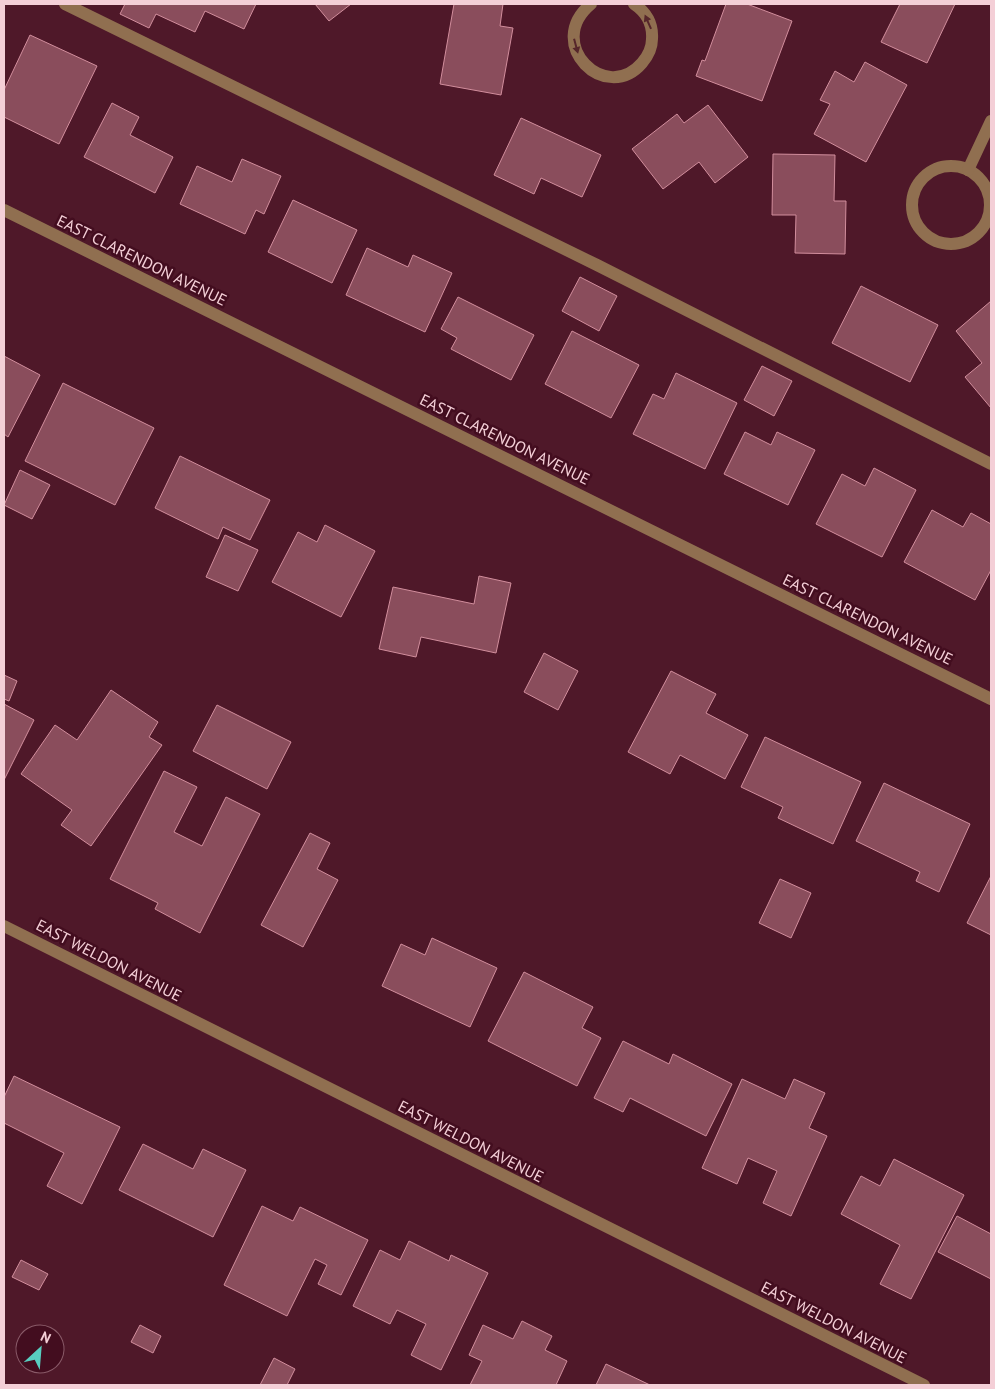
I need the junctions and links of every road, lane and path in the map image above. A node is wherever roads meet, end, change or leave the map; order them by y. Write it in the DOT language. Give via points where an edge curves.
graph roads {
  1 [pos="65,4"];
  2 [pos="591,4"];
  3 [pos="634,4"];
  4 [pos="991,121"];
  5 [pos="968,170"];
  6 [pos="4,210"];
  7 [pos="991,464"];
  8 [pos="991,699"];
  9 [pos="4,926"];
  10 [pos="924,1385"];
  1 -- 7 [label="street" via="597,265"];
  2 -- 3 [label="street, one-way" via="576,22 575,48 589,69 614,77 638,68 652,45 648,19"];
  4 -- 5 [label="street"];
  5 -- 5 [label="street" via="942,166 931,171 914,191 911,203 913,216 927,237 939,243 965,243 985,226 991,201 979,177"];
  6 -- 8 [label="street, EAST CLARENDON AVENUE"];
  9 -- 10 [label="street, EAST WELDON AVENUE"];
}
